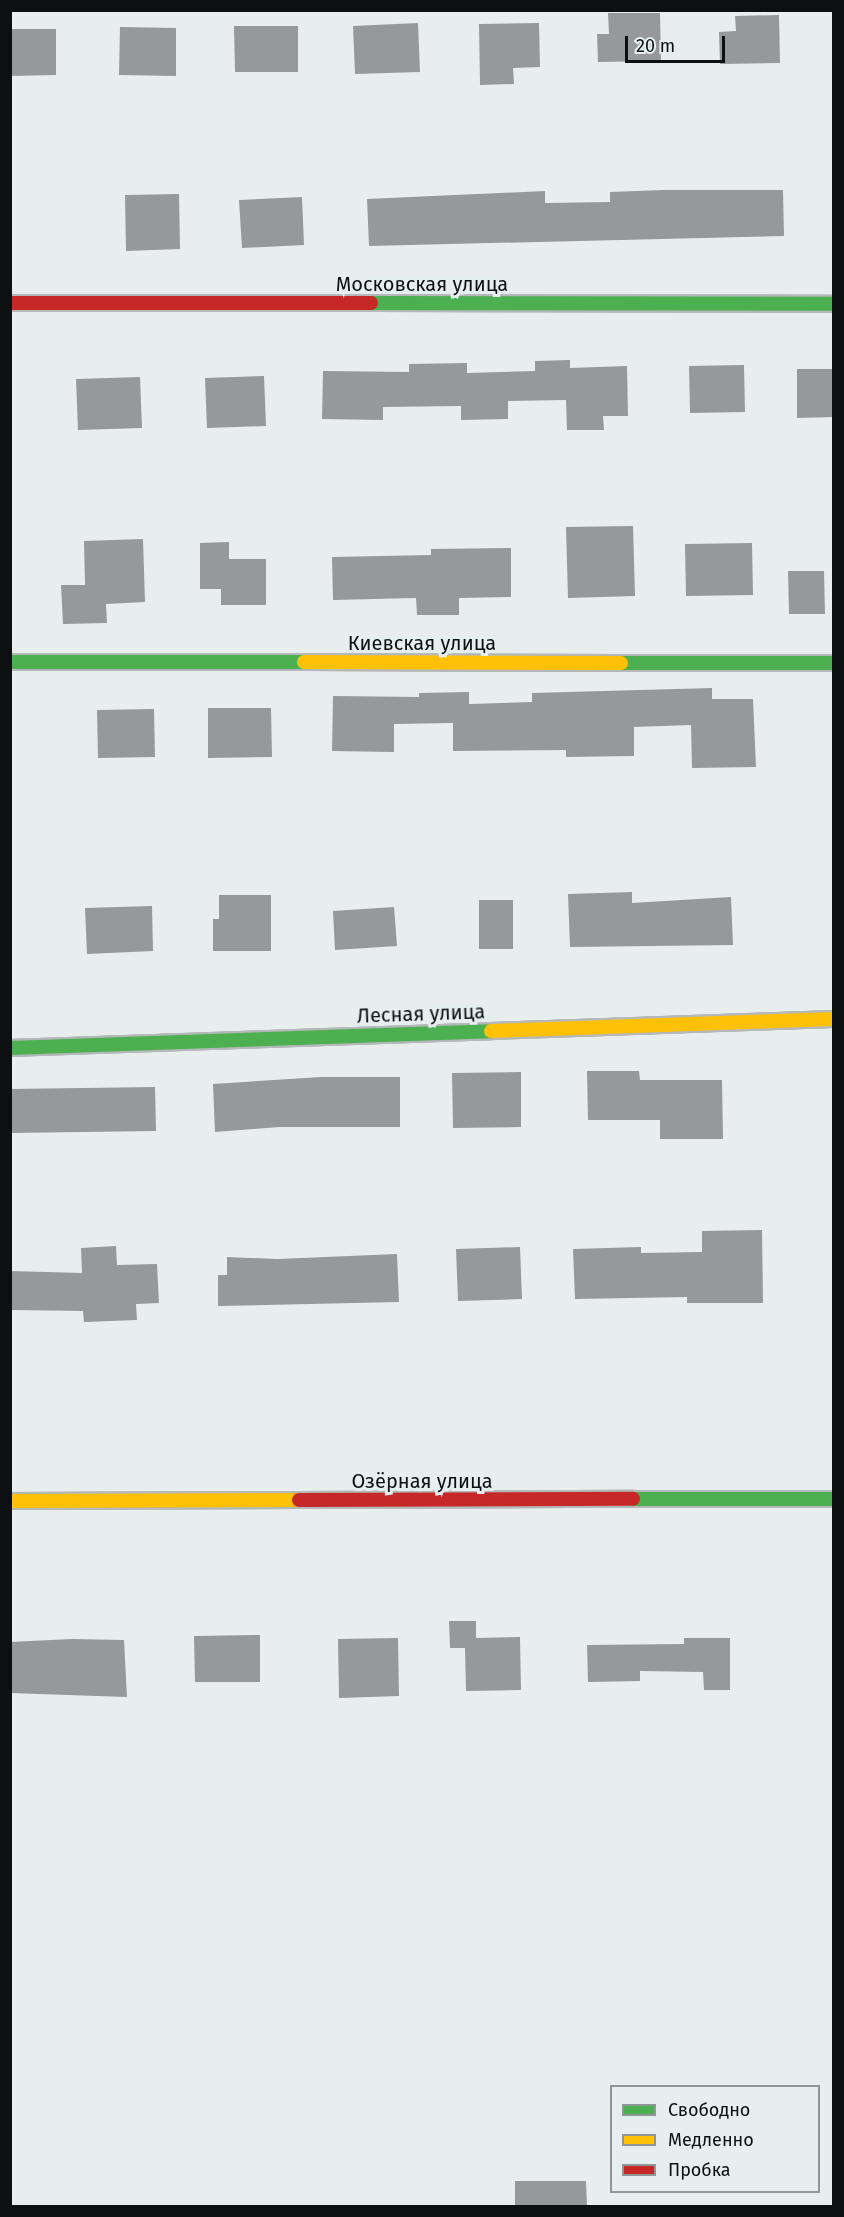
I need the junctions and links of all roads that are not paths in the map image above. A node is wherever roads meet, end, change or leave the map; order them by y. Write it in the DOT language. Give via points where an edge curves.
graph roads {
  1 [pos="10,303"];
  2 [pos="834,304"];
  3 [pos="10,662"];
  4 [pos="834,663"];
  5 [pos="834,1019"];
  6 [pos="10,1048"];
  7 [pos="834,1499"];
  8 [pos="10,1501"];
  1 -- 2 [label="street, Московская улица"];
  3 -- 4 [label="street, Киевская улица"];
  5 -- 6 [label="street, Лесная улица"];
  7 -- 8 [label="street, Озёрная улица"];
}
